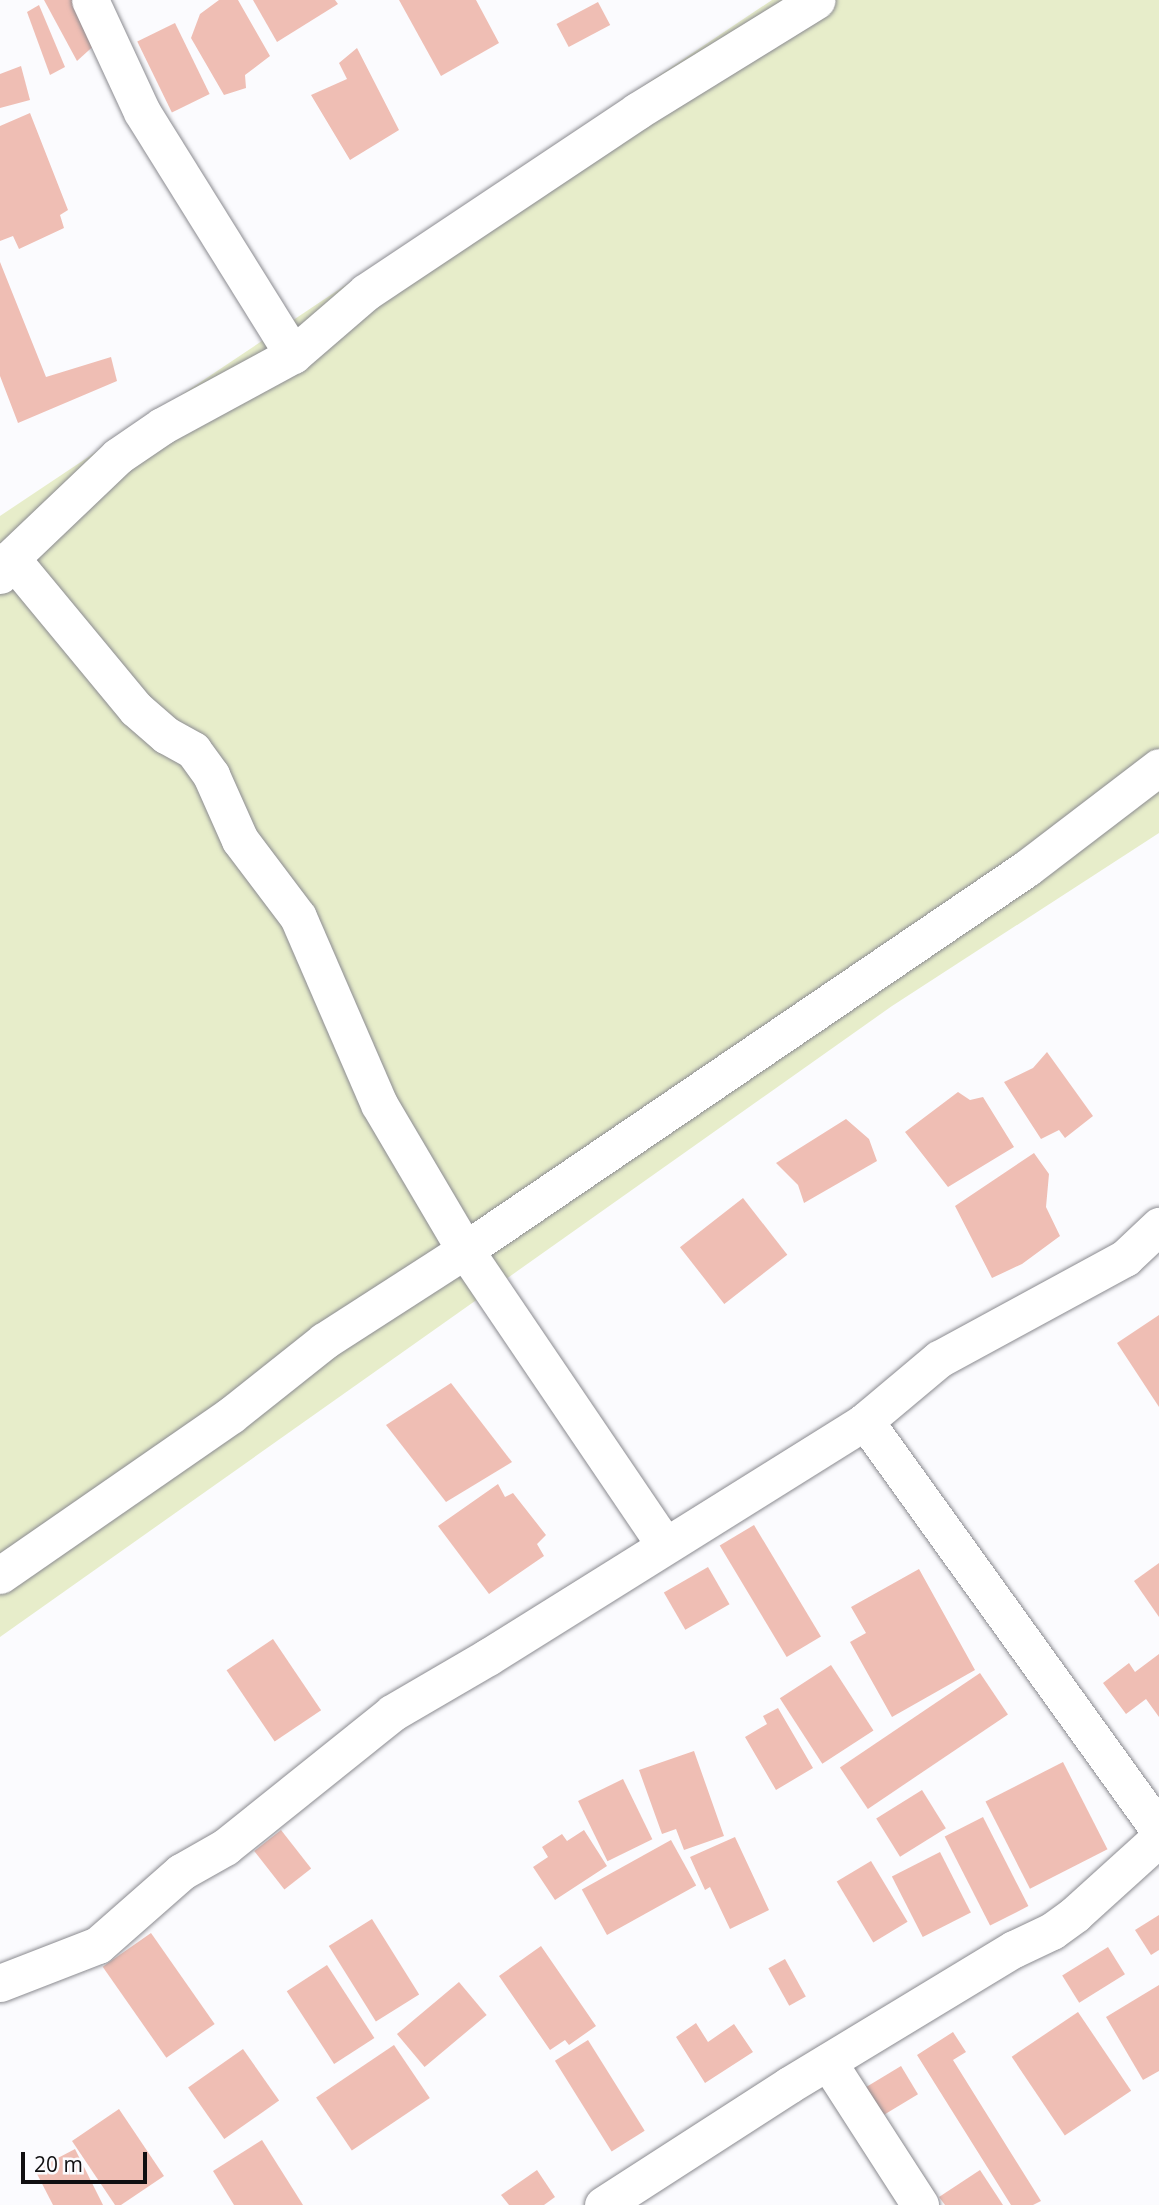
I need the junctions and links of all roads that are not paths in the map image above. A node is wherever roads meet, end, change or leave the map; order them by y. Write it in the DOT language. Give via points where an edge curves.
graph roads {
  1 [pos="90,0"];
  2 [pos="817,0"];
  3 [pos="293,355"];
  4 [pos="6,566"];
  5 [pos="1159,766"];
  6 [pos="1159,1226"];
  7 [pos="465,1250"];
  8 [pos="865,1421"];
  9 [pos="665,1545"];
  10 [pos="0,1575"];
  11 [pos="1159,1830"];
  12 [pos="1159,1838"];
  13 [pos="0,1983"];
  14 [pos="828,2062"];
  15 [pos="603,2205"];
  16 [pos="920,2205"];
  1 -- 3 [label="street" via="142,113"];
  2 -- 3 [label="street" via="637,111 378,285"];
  3 -- 4 [label="street" via="162,426 118,456"];
  4 -- 7 [label="street" via="136,709 166,735 193,750 211,775 240,840 298,916 379,1104"];
  5 -- 7 [label="street" via="1027,868"];
  6 -- 8 [label="street" via="1125,1258 939,1359"];
  7 -- 9 [label="street"];
  7 -- 10 [label="street" via="324,1341 231,1415"];
  8 -- 9 [label="street"];
  8 -- 11 [label="street"];
  9 -- 13 [label="street" via="392,1713 225,1847 181,1872 98,1945"];
  12 -- 14 [label="street" via="1052,1931"];
  14 -- 15 [label="street"];
  14 -- 16 [label="street"];
}
